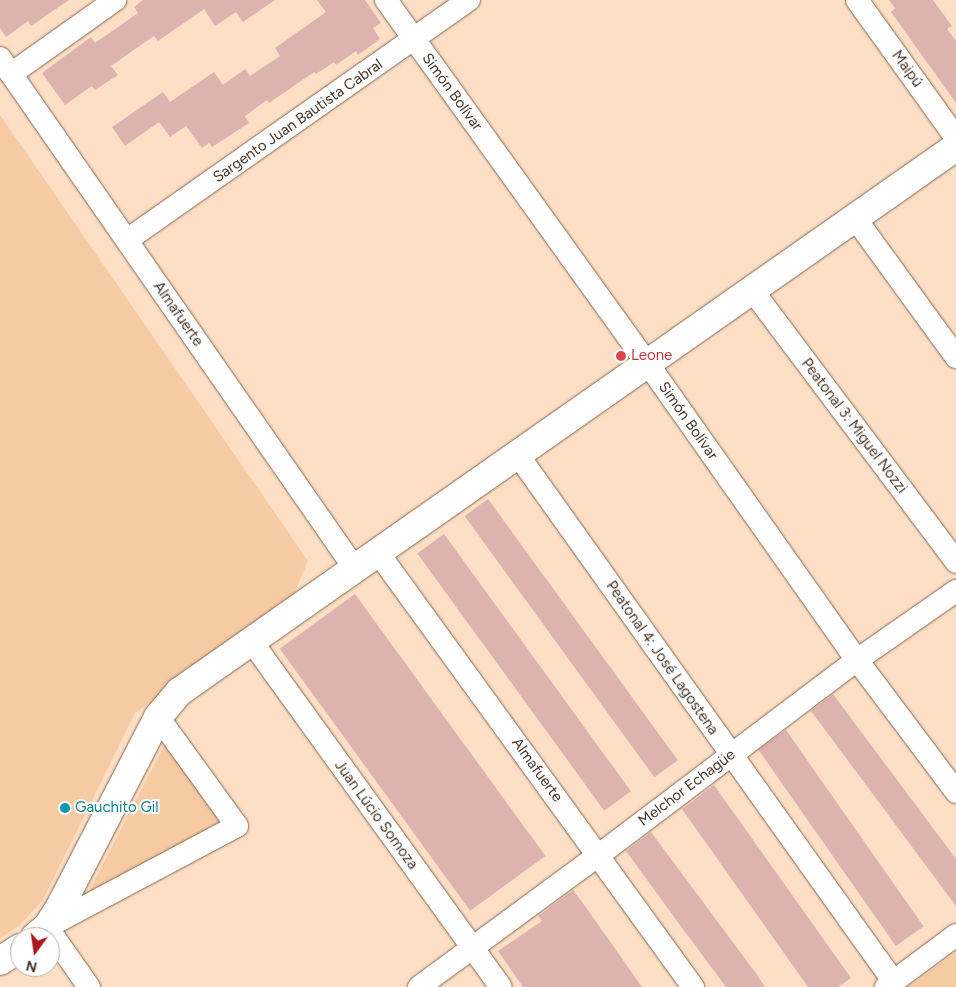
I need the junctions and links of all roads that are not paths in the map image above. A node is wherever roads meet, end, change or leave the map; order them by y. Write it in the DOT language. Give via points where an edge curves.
graph roads {
  1 [pos="115,0"];
  2 [pos="386,0"];
  3 [pos="469,0"];
  4 [pos="857,0"];
  5 [pos="414,40"];
  6 [pos="6,66"];
  7 [pos="956,138"];
  8 [pos="956,147"];
  9 [pos="855,218"];
  10 [pos="127,240"];
  11 [pos="752,290"];
  12 [pos="956,357"];
  13 [pos="648,364"];
  14 [pos="518,455"];
  15 [pos="379,554"];
  16 [pos="956,562"];
  17 [pos="355,569"];
  18 [pos="956,591"];
  19 [pos="252,642"];
  20 [pos="857,660"];
  21 [pos="158,718"];
  22 [pos="731,755"];
  23 [pos="956,792"];
  24 [pos="599,855"];
  25 [pos="45,927"];
  26 [pos="50,927"];
  27 [pos="956,935"];
  28 [pos="473,948"];
  29 [pos="60,954"];
  30 [pos="890,984"];
  31 [pos="89,987"];
  32 [pos="419,987"];
  33 [pos="501,987"];
  34 [pos="693,987"];
  1 -- 6 [label="street"];
  2 -- 5 [label="street, Simón Bolívar"];
  3 -- 5 [label="street, Sargento Juan Bautista Cabral"];
  4 -- 7 [label="street, Maipú"];
  5 -- 10 [label="street, Sargento Juan Bautista Cabral"];
  5 -- 13 [label="street, Simón Bolívar"];
  6 -- 10 [label="street, Almafuerte"];
  8 -- 9 [label="main road"];
  9 -- 11 [label="main road"];
  9 -- 12 [label="street"];
  10 -- 17 [label="street, Almafuerte"];
  11 -- 13 [label="main road"];
  11 -- 16 [label="street, Peatonal 3: Miguel Nozzi"];
  13 -- 14 [label="main road"];
  13 -- 20 [label="street, Simón Bolívar"];
  14 -- 15 [label="main road"];
  14 -- 22 [label="street, Peatonal 4: José Lagostena"];
  15 -- 17 [label="main road"];
  15 -- 24 [label="street, Almafuerte"];
  17 -- 19 [label="main road"];
  18 -- 20 [label="street, Melchor Echagüe"];
  19 -- 21 [label="main road" via="186,687 169,702"];
  19 -- 28 [label="street, Juan Lúcio Somoza"];
  20 -- 22 [label="street, Melchor Echagüe"];
  20 -- 23 [label="street, Simón Bolívar"];
  21 -- 25 [label="main road" via="60,907"];
  21 -- 26 [label="street" via="237,826"];
  22 -- 24 [label="street, Melchor Echagüe"];
  22 -- 30 [label="street, Peatonal 4: José Lagostena"];
  24 -- 28 [label="street, Melchor Echagüe"];
  24 -- 34 [label="street, Almafuerte"];
  27 -- 30 [label="street"];
  28 -- 32 [label="street, Melchor Echagüe"];
  28 -- 33 [label="street, Juan Lúcio Somoza"];
  29 -- 31 [label="street"];
}
